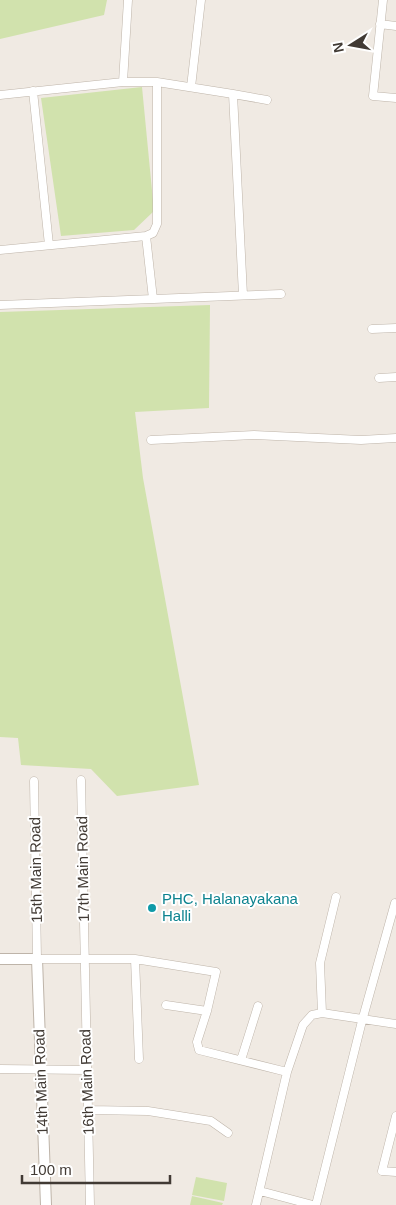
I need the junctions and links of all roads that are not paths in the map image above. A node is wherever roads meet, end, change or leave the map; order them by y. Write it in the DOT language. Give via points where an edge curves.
graph roads {
  1 [pos="128,0"];
  2 [pos="202,0"];
  3 [pos="383,0"];
  4 [pos="380,24"];
  5 [pos="396,26"];
  6 [pos="123,82"];
  7 [pos="157,82"];
  8 [pos="191,87"];
  9 [pos="33,91"];
  10 [pos="234,94"];
  11 [pos="0,95"];
  12 [pos="396,98"];
  13 [pos="266,100"];
  14 [pos="146,236"];
  15 [pos="49,245"];
  16 [pos="0,250"];
  17 [pos="281,294"];
  18 [pos="242,295"];
  19 [pos="153,299"];
  20 [pos="0,305"];
  21 [pos="396,328"];
  22 [pos="372,329"];
  23 [pos="396,377"];
  24 [pos="379,378"];
  25 [pos="396,438"];
  26 [pos="151,440"];
  27 [pos="34,780"];
  28 [pos="81,780"];
  29 [pos="336,897"];
  30 [pos="395,903"];
  31 [pos="135,958"];
  32 [pos="0,959"];
  33 [pos="38,959"];
  34 [pos="84,959"];
  35 [pos="166,1005"];
  36 [pos="258,1006"];
  37 [pos="207,1011"];
  38 [pos="322,1013"];
  39 [pos="362,1021"];
  40 [pos="396,1024"];
  41 [pos="139,1059"];
  42 [pos="241,1060"];
  43 [pos="0,1069"];
  44 [pos="41,1069"];
  45 [pos="87,1070"];
  46 [pos="287,1072"];
  47 [pos="89,1110"];
  48 [pos="396,1116"];
  49 [pos="228,1134"];
  50 [pos="396,1172"];
  51 [pos="260,1191"];
  52 [pos="46,1205"];
  53 [pos="90,1205"];
  54 [pos="256,1205"];
  55 [pos="314,1205"];
  1 -- 6 [label="street"];
  2 -- 8 [label="street"];
  3 -- 4 [label="street"];
  4 -- 5 [label="street"];
  4 -- 12 [label="street" via="373,96"];
  6 -- 7 [label="street"];
  6 -- 9 [label="street"];
  7 -- 8 [label="street"];
  7 -- 14 [label="street" via="157,224"];
  8 -- 10 [label="street"];
  9 -- 11 [label="street"];
  9 -- 15 [label="street"];
  10 -- 13 [label="street"];
  10 -- 18 [label="street"];
  14 -- 15 [label="street"];
  14 -- 19 [label="street"];
  15 -- 16 [label="street"];
  17 -- 18 [label="street"];
  18 -- 19 [label="street"];
  19 -- 20 [label="street"];
  21 -- 22 [label="street"];
  23 -- 24 [label="street"];
  25 -- 26 [label="street" via="361,440 254,435"];
  27 -- 33 [label="street, 15th Main Road"];
  28 -- 34 [label="street, 17th Main Road"];
  29 -- 38 [label="street" via="320,963"];
  30 -- 39 [label="street"];
  31 -- 34 [label="street"];
  31 -- 37 [label="street" via="216,972"];
  31 -- 41 [label="street"];
  32 -- 33 [label="street"];
  33 -- 34 [label="street"];
  33 -- 44 [label="street, 14th Main Road"];
  34 -- 45 [label="street, 16th Main Road"];
  35 -- 37 [label="street"];
  36 -- 42 [label="street"];
  37 -- 42 [label="street" via="197,1042 199,1050"];
  38 -- 39 [label="street" via="341,1014"];
  38 -- 46 [label="street" via="312,1015 302,1025"];
  39 -- 40 [label="street"];
  39 -- 55 [label="street"];
  42 -- 46 [label="street"];
  43 -- 44 [label="street"];
  44 -- 45 [label="street"];
  44 -- 52 [label="street, 14th Main Road"];
  45 -- 47 [label="street, 16th Main Road"];
  46 -- 51 [label="street"];
  47 -- 49 [label="street" via="148,1111 211,1121"];
  47 -- 53 [label="street, 16th Main Road"];
  48 -- 50 [label="street" via="382,1171"];
  51 -- 54 [label="street"];
  51 -- 55 [label="street"];
}
